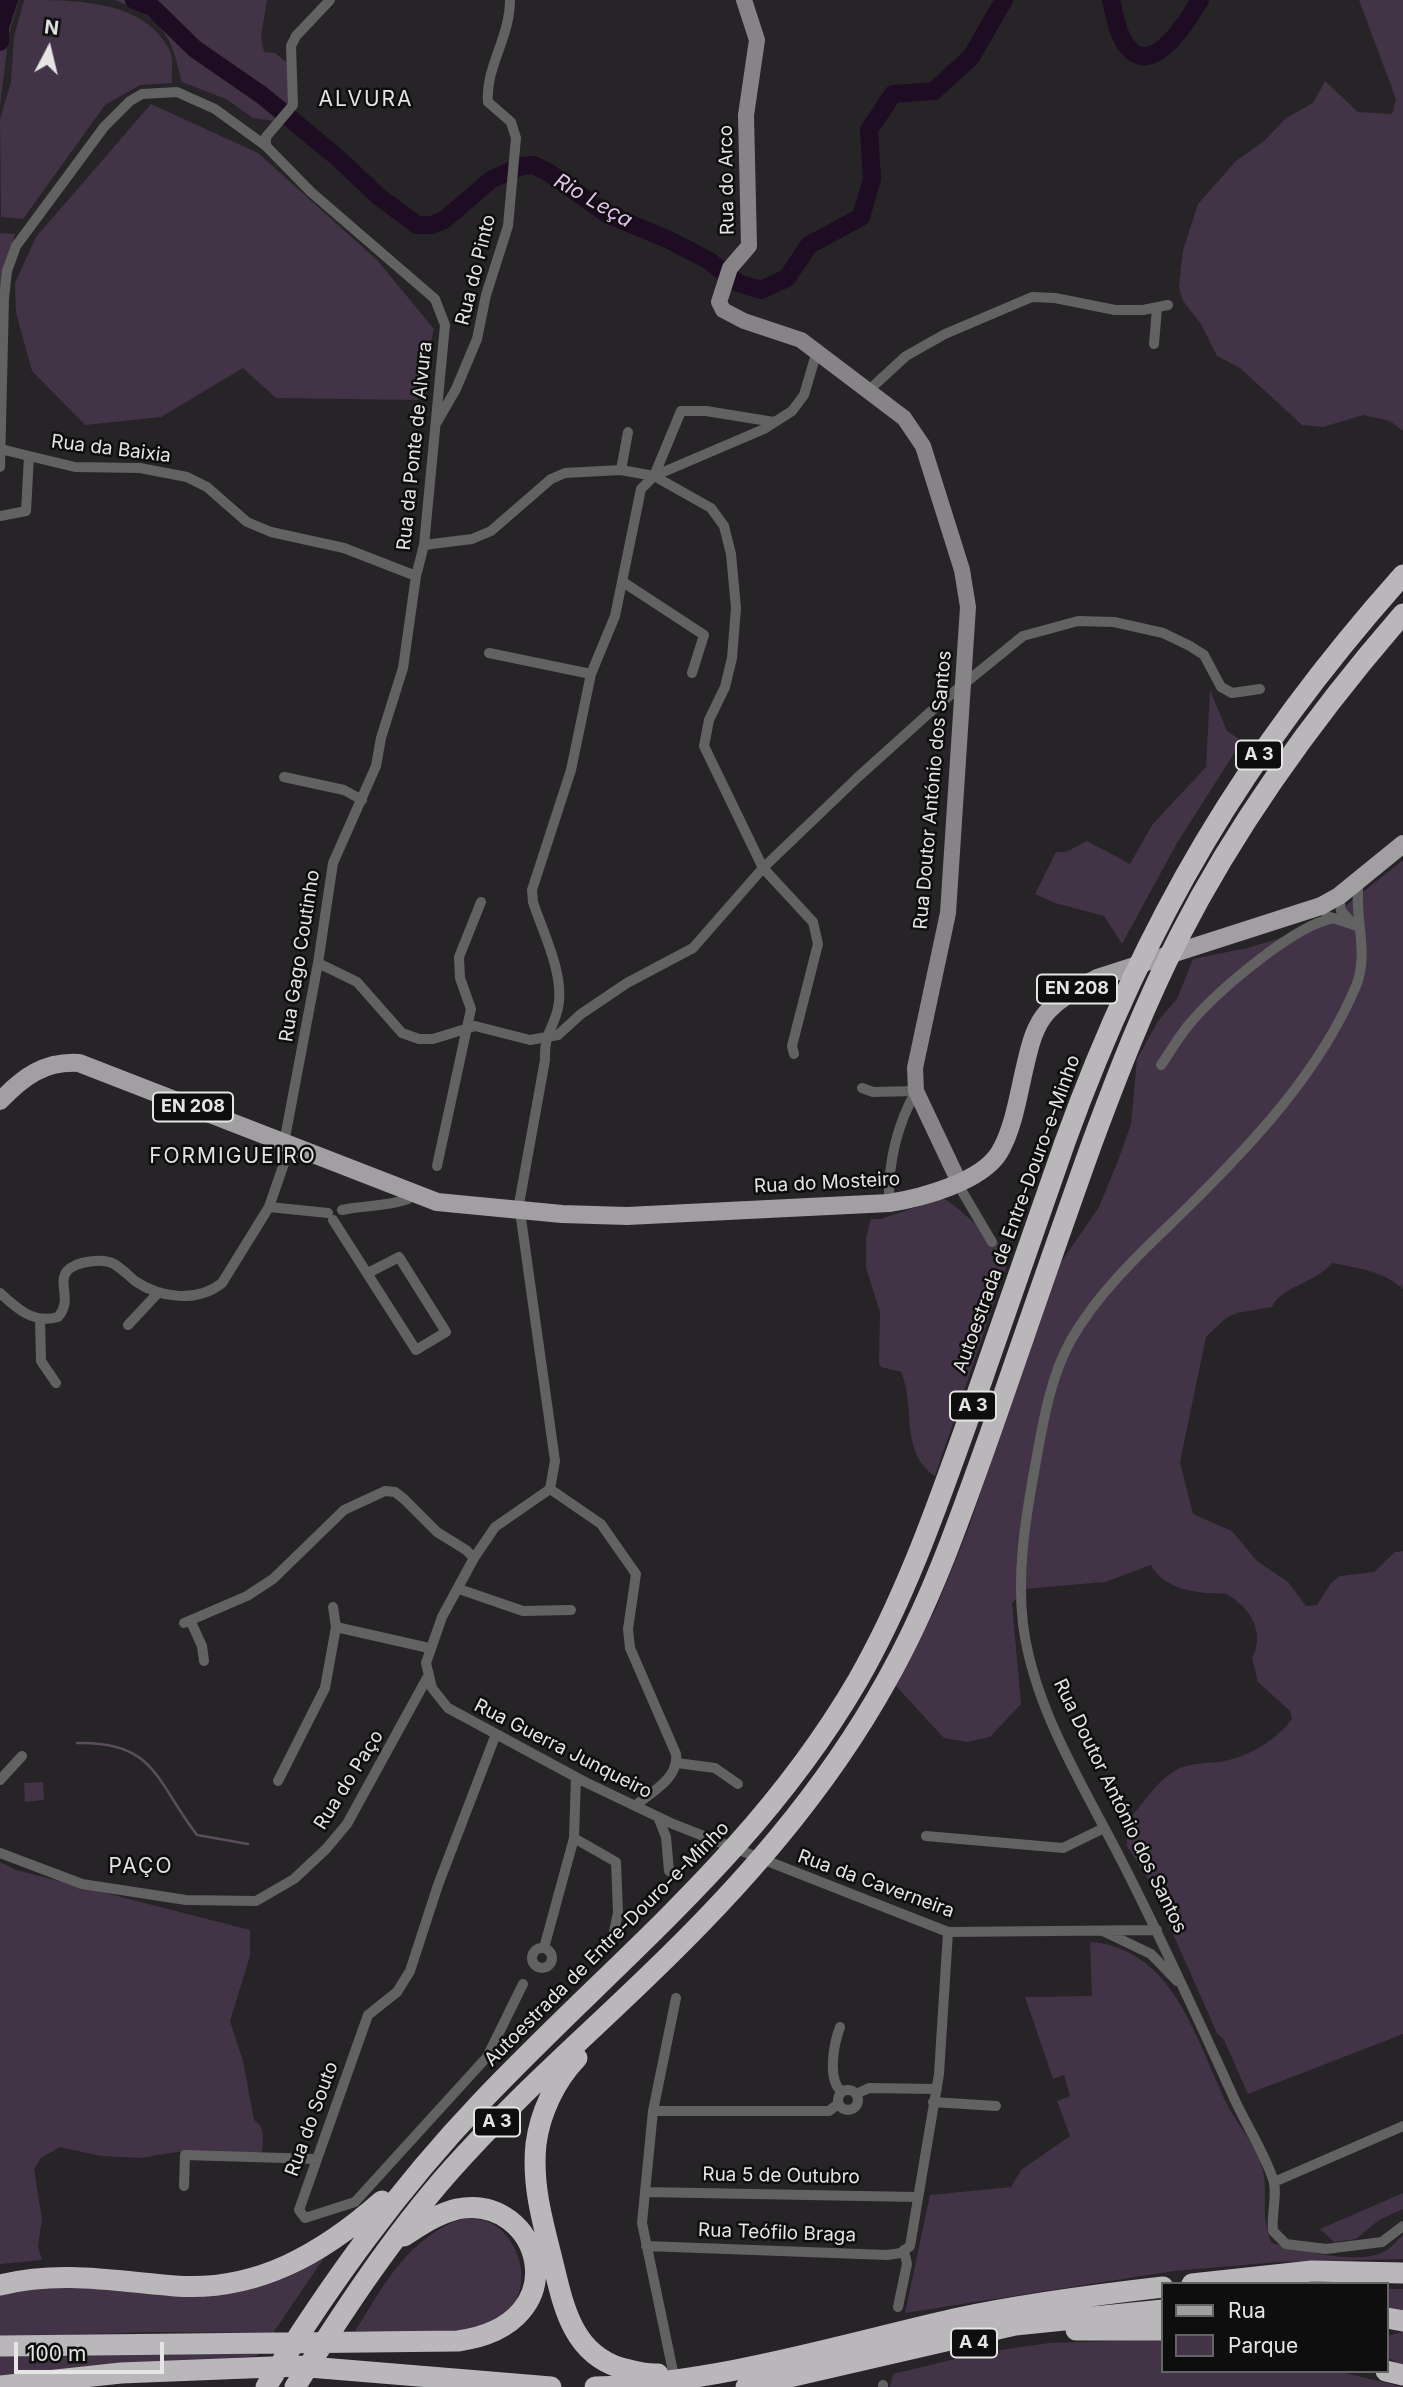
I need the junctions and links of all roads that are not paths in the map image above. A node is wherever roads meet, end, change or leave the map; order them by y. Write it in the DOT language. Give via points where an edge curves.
graph roads {
  1 [pos="330,0"];
  2 [pos="510,0"];
  3 [pos="744,0"];
  4 [pos="266,146"];
  5 [pos="2,299"];
  6 [pos="1154,344"];
  7 [pos="817,351"];
  8 [pos="869,390"];
  9 [pos="774,422"];
  10 [pos="434,429"];
  11 [pos="628,432"];
  12 [pos="1,449"];
  13 [pos="29,456"];
  14 [pos="0,467"];
  15 [pos="621,470"];
  16 [pos="654,477"];
  17 [pos="0,516"];
  18 [pos="424,545"];
  19 [pos="1403,575"];
  20 [pos="416,576"];
  21 [pos="623,582"];
  22 [pos="1403,614"];
  23 [pos="489,653"];
  24 [pos="692,673"];
  25 [pos="591,674"];
  26 [pos="963,685"];
  27 [pos="1260,689"];
  28 [pos="284,777"];
  29 [pos="362,800"];
  30 [pos="1403,844"];
  31 [pos="763,868"];
  32 [pos="1359,880"];
  33 [pos="1339,896"];
  34 [pos="481,902"];
  35 [pos="1303,914"];
  36 [pos="1334,918"];
  37 [pos="1357,922"];
  38 [pos="318,964"];
  39 [pos="467,1027"];
  40 [pos="544,1040"];
  41 [pos="794,1054"];
  42 [pos="1161,1065"];
  43 [pos="862,1088"];
  44 [pos="916,1091"];
  45 [pos="0,1101"];
  46 [pos="287,1144"];
  47 [pos="438,1166"];
  48 [pos="959,1182"];
  49 [pos="389,1187"];
  50 [pos="410,1194"];
  51 [pos="889,1203"];
  52 [pos="374,1206"];
  53 [pos="269,1207"];
  54 [pos="520,1211"];
  55 [pos="331,1217"];
  56 [pos="992,1242"];
  57 [pos="368,1273"];
  58 [pos="0,1293"];
  59 [pos="158,1293"];
  60 [pos="40,1319"];
  61 [pos="128,1325"];
  62 [pos="56,1383"];
  63 [pos="550,1489"];
  64 [pos="474,1558"];
  65 [pos="459,1589"];
  66 [pos="333,1607"];
  67 [pos="571,1610"];
  68 [pos="336,1628"];
  69 [pos="429,1648"];
  70 [pos="204,1661"];
  71 [pos="428,1678"];
  72 [pos="496,1734"];
  73 [pos="22,1756"];
  74 [pos="677,1763"];
  75 [pos="576,1777"];
  76 [pos="0,1780"];
  77 [pos="278,1781"];
  78 [pos="738,1784"];
  79 [pos="636,1805"];
  80 [pos="658,1817"];
  81 [pos="1104,1828"];
  82 [pos="926,1836"];
  83 [pos="574,1838"];
  84 [pos="0,1853"];
  85 [pos="669,1871"];
  86 [pos="1092,1928"];
  87 [pos="1157,1930"];
  88 [pos="614,1931"];
  89 [pos="948,1932"];
  90 [pos="544,1948"];
  91 [pos="523,1984"];
  92 [pos="1184,1988"];
  93 [pos="676,1998"];
  94 [pos="611,2011"];
  95 [pos="840,2027"];
  96 [pos="937,2090"];
  97 [pos="841,2091"];
  98 [pos="856,2094"];
  99 [pos="933,2102"];
  100 [pos="838,2104"];
  101 [pos="996,2106"];
  102 [pos="653,2111"];
  103 [pos="1403,2126"];
  104 [pos="316,2159"];
  105 [pos="415,2173"];
  106 [pos="1274,2182"];
  107 [pos="184,2186"];
  108 [pos="645,2192"];
  109 [pos="916,2197"];
  110 [pos="1403,2226"];
  111 [pos="394,2242"];
  112 [pos="646,2246"];
  113 [pos="904,2250"];
  114 [pos="1403,2273"];
  115 [pos="1212,2282"];
  116 [pos="0,2285"];
  117 [pos="1162,2287"];
  118 [pos="898,2307"];
  119 [pos="1162,2310"];
  120 [pos="1162,2330"];
  121 [pos="0,2346"];
  122 [pos="731,2370"];
  123 [pos="223,2371"];
  124 [pos="0,2386"];
  125 [pos="149,2387"];
  126 [pos="265,2387"];
  127 [pos="295,2387"];
  128 [pos="551,2387"];
  129 [pos="595,2387"];
  130 [pos="677,2387"];
  131 [pos="746,2387"];
  132 [pos="790,2387"];
  1 -- 4 [label="street" via="291,46 293,105 266,137"];
  2 -- 10 [label="street, Rua do Pinto" via="505,41 486,86 488,102 511,122 516,138 508,226 477,338"];
  3 -- 7 [label="street, Rua do Arco" via="757,40 746,115 749,246 730,268 720,293 723,310 802,340"];
  4 -- 5 [label="street, Rua da Ponte de Alvura" via="215,109 177,92 155,92 130,101 104,127 16,247"];
  4 -- 10 [label="street, Rua da Ponte de Alvura" via="311,192 435,299 445,325"];
  5 -- 12 [label="street, Rua da Ponte de Alvura"];
  6 -- 8 [label="street" via="1163,307 1115,310 1032,297 906,356"];
  7 -- 8 [label="street, Rua do Arco"];
  7 -- 9 [label="street" via="804,395 792,411"];
  8 -- 26 [label="street, Rua Doutor António dos Santos" via="904,418 923,446 962,570 968,607"];
  9 -- 16 [label="street"];
  9 -- 16 [label="street" via="681,411"];
  10 -- 18 [label="street, Rua da Ponte de Alvura"];
  11 -- 15 [label="street"];
  12 -- 13 [label="street, Rua da Baixia"];
  12 -- 14 [label="street, Rua da Ponte de Alvura"];
  13 -- 17 [label="street" via="26,511"];
  13 -- 20 [label="street, Rua da Baixia" via="75,467 140,468 187,477 207,487 247,522 344,548"];
  15 -- 16 [label="street"];
  15 -- 18 [label="street" via="565,473 551,479 491,531 472,539"];
  16 -- 21 [label="street" via="641,489"];
  16 -- 31 [label="street" via="711,508 724,526 736,608 732,658 703,738"];
  18 -- 20 [label="street, Rua da Ponte de Alvura"];
  19 -- 105 [label="highway, Autoestrada de Entre-Douro-e-Minho / A 3" via="1319,675 1253,764 1191,863 1143,953 1066,1141 922,1546 876,1647 839,1712 770,1809 707,1880"];
  20 -- 29 [label="street, Rua Gago Coutinho" via="403,668"];
  21 -- 24 [label="street" via="704,635"];
  21 -- 25 [label="street" via="615,616"];
  22 -- 94 [label="highway, A 3" via="1279,772 1175,943 1092,1144 949,1548 888,1678 823,1781 772,1846"];
  23 -- 25 [label="street"];
  25 -- 40 [label="street" via="571,770 532,890 558,986 558,1009"];
  26 -- 27 [label="street" via="1023,636 1078,621 1114,622 1163,633 1204,655 1221,687 1232,693"];
  26 -- 31 [label="street"];
  26 -- 44 [label="street, Rua Doutor António dos Santos" via="948,913 915,1068"];
  28 -- 29 [label="street" via="344,790"];
  29 -- 38 [label="street, Rua Gago Coutinho" via="333,863"];
  30 -- 32 [label="main road, Rua do Mosteiro / EN 208"];
  31 -- 40 [label="street" via="693,948 637,977 558,1035"];
  31 -- 41 [label="street" via="818,932 792,1046"];
  32 -- 33 [label="main road, Rua do Mosteiro / EN 208"];
  32 -- 37 [label="street, Rua Doutor António dos Santos"];
  33 -- 35 [label="main road, Rua do Mosteiro / EN 208"];
  33 -- 37 [label="street, Rua Doutor António dos Santos" via="1341,911"];
  34 -- 39 [label="street" via="459,957 460,978 471,1009"];
  35 -- 36 [label="street"];
  35 -- 48 [label="main road, Rua do Mosteiro / EN 208" via="1097,978 1067,995 1046,1013 1031,1040 1000,1151 983,1170"];
  36 -- 37 [label="street"];
  36 -- 42 [label="street" via="1299,930 1211,1001"];
  37 -- 81 [label="street, Rua Doutor António dos Santos" via="1363,950 1357,984 1298,1084 1232,1162 1102,1293 1070,1342 1057,1372 1025,1524 1023,1623 1037,1690"];
  38 -- 39 [label="street" via="356,982 410,1037 433,1039"];
  38 -- 46 [label="street, Rua Gago Coutinho"];
  39 -- 40 [label="street"];
  39 -- 47 [label="street"];
  40 -- 54 [label="street" via="545,1060"];
  43 -- 44 [label="street"];
  44 -- 48 [label="street, Rua Doutor António dos Santos"];
  44 -- 51 [label="street" via="895,1144 888,1178"];
  45 -- 46 [label="main road, EN 208" via="46,1066 79,1063"];
  46 -- 49 [label="main road, EN 208"];
  46 -- 53 [label="street, Rua Gago Coutinho"];
  48 -- 51 [label="main road, Rua do Mosteiro / EN 208" via="920,1198"];
  48 -- 56 [label="street, Rua Doutor António dos Santos"];
  49 -- 50 [label="main road, Rua do Mosteiro / EN 208"];
  49 -- 52 [label="street"];
  50 -- 52 [label="street" via="392,1205"];
  50 -- 54 [label="main road, Rua do Mosteiro / EN 208" via="437,1202"];
  51 -- 54 [label="main road, Rua do Mosteiro / EN 208" via="626,1216"];
  52 -- 55 [label="street" via="342,1210 340,1219"];
  53 -- 55 [label="street"];
  53 -- 59 [label="street, Rua Gago Coutinho" via="216,1287 186,1296"];
  54 -- 63 [label="street" via="555,1461"];
  55 -- 57 [label="street"];
  57 -- 57 [label="street" via="416,1350 446,1332 399,1257"];
  58 -- 60 [label="street" via="15,1307"];
  59 -- 60 [label="street" via="114,1264 90,1262 67,1272 67,1300 58,1317"];
  59 -- 61 [label="street"];
  60 -- 62 [label="street" via="41,1361"];
  63 -- 64 [label="street" via="495,1527"];
  63 -- 74 [label="street" via="601,1524 636,1574 628,1629 630,1648"];
  64 -- 65 [label="street"];
  64 -- 70 [label="street" via="437,1532 395,1492 385,1491 344,1510 273,1579 247,1596 187,1622 202,1646"];
  65 -- 67 [label="street" via="523,1611"];
  65 -- 69 [label="street"];
  66 -- 68 [label="street"];
  68 -- 69 [label="street"];
  68 -- 77 [label="street" via="325,1688"];
  69 -- 71 [label="street"];
  71 -- 72 [label="street, Rua Guerra Junqueiro" via="448,1708"];
  71 -- 84 [label="street, Rua do Paço" via="347,1824 294,1879 256,1901 186,1900 82,1884"];
  72 -- 75 [label="street, Rua Guerra Junqueiro"];
  72 -- 104 [label="street, Rua do Souto" via="410,1971 397,1992 368,2015"];
  73 -- 76 [label="street"];
  74 -- 78 [label="street" via="715,1768"];
  74 -- 79 [label="street" via="673,1774"];
  75 -- 79 [label="street, Rua Guerra Junqueiro"];
  75 -- 83 [label="street"];
  79 -- 80 [label="street, Rua Guerra Junqueiro"];
  80 -- 85 [label="street, Rua Guerra Junqueiro" via="666,1837"];
  80 -- 89 [label="street, Rua da Caverneira"];
  81 -- 82 [label="street" via="1063,1848"];
  81 -- 87 [label="street, Rua Doutor António dos Santos"];
  83 -- 88 [label="street" via="616,1862"];
  83 -- 90 [label="street"];
  86 -- 87 [label="street, Rua da Caverneira"];
  86 -- 89 [label="street, Rua da Caverneira"];
  86 -- 92 [label="street, Rua da Caverneira" via="1151,1954"];
  87 -- 92 [label="street, Rua Doutor António dos Santos"];
  89 -- 96 [label="street"];
  91 -- 104 [label="street, Rua do Souto" via="487,2057 355,2202 305,2218 299,2210"];
  92 -- 106 [label="street, Rua Doutor António dos Santos"];
  93 -- 102 [label="street"];
  94 -- 111 [label="highway, A 3" via="452,2169"];
  94 -- 122 [label="highway" via="612,2023 570,2066 551,2095 536,2142 539,2205 569,2323 597,2357 620,2367 651,2375 721,2365"];
  95 -- 97 [label="street" via="834,2083"];
  96 -- 98 [label="street" via="869,2088"];
  96 -- 99 [label="street"];
  97 -- 98 [label="street"];
  97 -- 100 [label="street"];
  98 -- 100 [label="street" via="857,2104 852,2109"];
  99 -- 101 [label="street"];
  99 -- 109 [label="street"];
  100 -- 102 [label="street" via="829,2111"];
  102 -- 108 [label="street"];
  103 -- 106 [label="street"];
  104 -- 107 [label="street" via="185,2155"];
  105 -- 116 [label="highway" via="317,2252 251,2279 179,2286 56,2276"];
  105 -- 126 [label="highway, Autoestrada de Entre-Douro-e-Minho / A 3" via="302,2328"];
  106 -- 110 [label="street, Rua Doutor António dos Santos" via="1273,2231 1286,2244 1326,2249 1366,2245 1382,2242"];
  108 -- 109 [label="street, Rua 5 de Outubro"];
  108 -- 112 [label="street" via="642,2224"];
  109 -- 113 [label="street" via="910,2246"];
  111 -- 121 [label="highway" via="445,2213 472,2208 493,2211 518,2229 533,2254 531,2299 501,2330 458,2341"];
  111 -- 127 [label="highway, A 3"];
  112 -- 113 [label="street, Rua Teófilo Braga" via="887,2255"];
  112 -- 130 [label="street"];
  113 -- 118 [label="street" via="907,2264"];
  114 -- 115 [label="highway" via="1312,2272"];
  117 -- 122 [label="highway, A 4" via="995,2310"];
  119 -- 131 [label="highway, A 4" via="1014,2325"];
  120 -- 132 [label="highway, A 4" via="1070,2330 1006,2337"];
  122 -- 129 [label="highway, A 4"];
  123 -- 124 [label="highway" via="121,2374"];
  123 -- 125 [label="highway"];
  123 -- 128 [label="highway" via="347,2368"];
}
